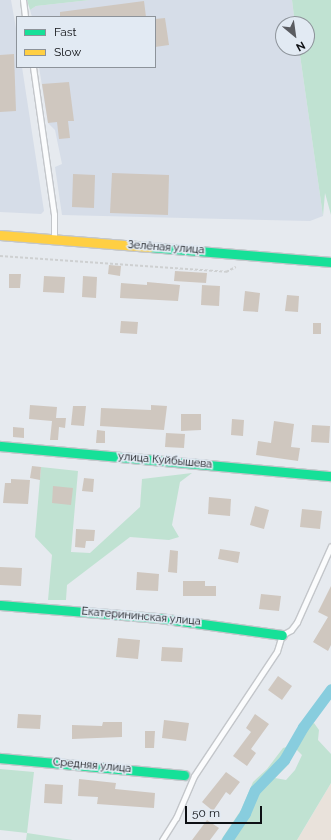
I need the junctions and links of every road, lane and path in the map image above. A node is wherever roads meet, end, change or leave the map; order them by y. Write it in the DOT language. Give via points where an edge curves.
graph roads {
  1 [pos="23,0"];
  2 [pos="25,16"];
  3 [pos="33,68"];
  4 [pos="0,235"];
  5 [pos="54,239"];
  6 [pos="248,255"];
  7 [pos="0,256"];
  8 [pos="331,262"];
  9 [pos="0,446"];
  10 [pos="331,476"];
  11 [pos="331,546"];
  12 [pos="0,605"];
  13 [pos="282,635"];
  14 [pos="0,758"];
  15 [pos="184,775"];
  16 [pos="162,840"];
  1 -- 2 [label="lane"];
  3 -- 5 [label="lane" via="54,214"];
  4 -- 5 [label="street, Зелёная улица"];
  5 -- 6 [label="street, Зелёная улица"];
  6 -- 7 [label="path" via="233,270 226,272"];
  6 -- 8 [label="street, Зелёная улица"];
  9 -- 10 [label="street, улица Куйбышева"];
  11 -- 13 [label="lane" via="297,622 291,630"];
  12 -- 13 [label="street, Екатерининская улица" via="159,618"];
  13 -- 16 [label="lane" via="277,651 194,776 176,818"];
  14 -- 15 [label="street, Средняя улица"];
}
